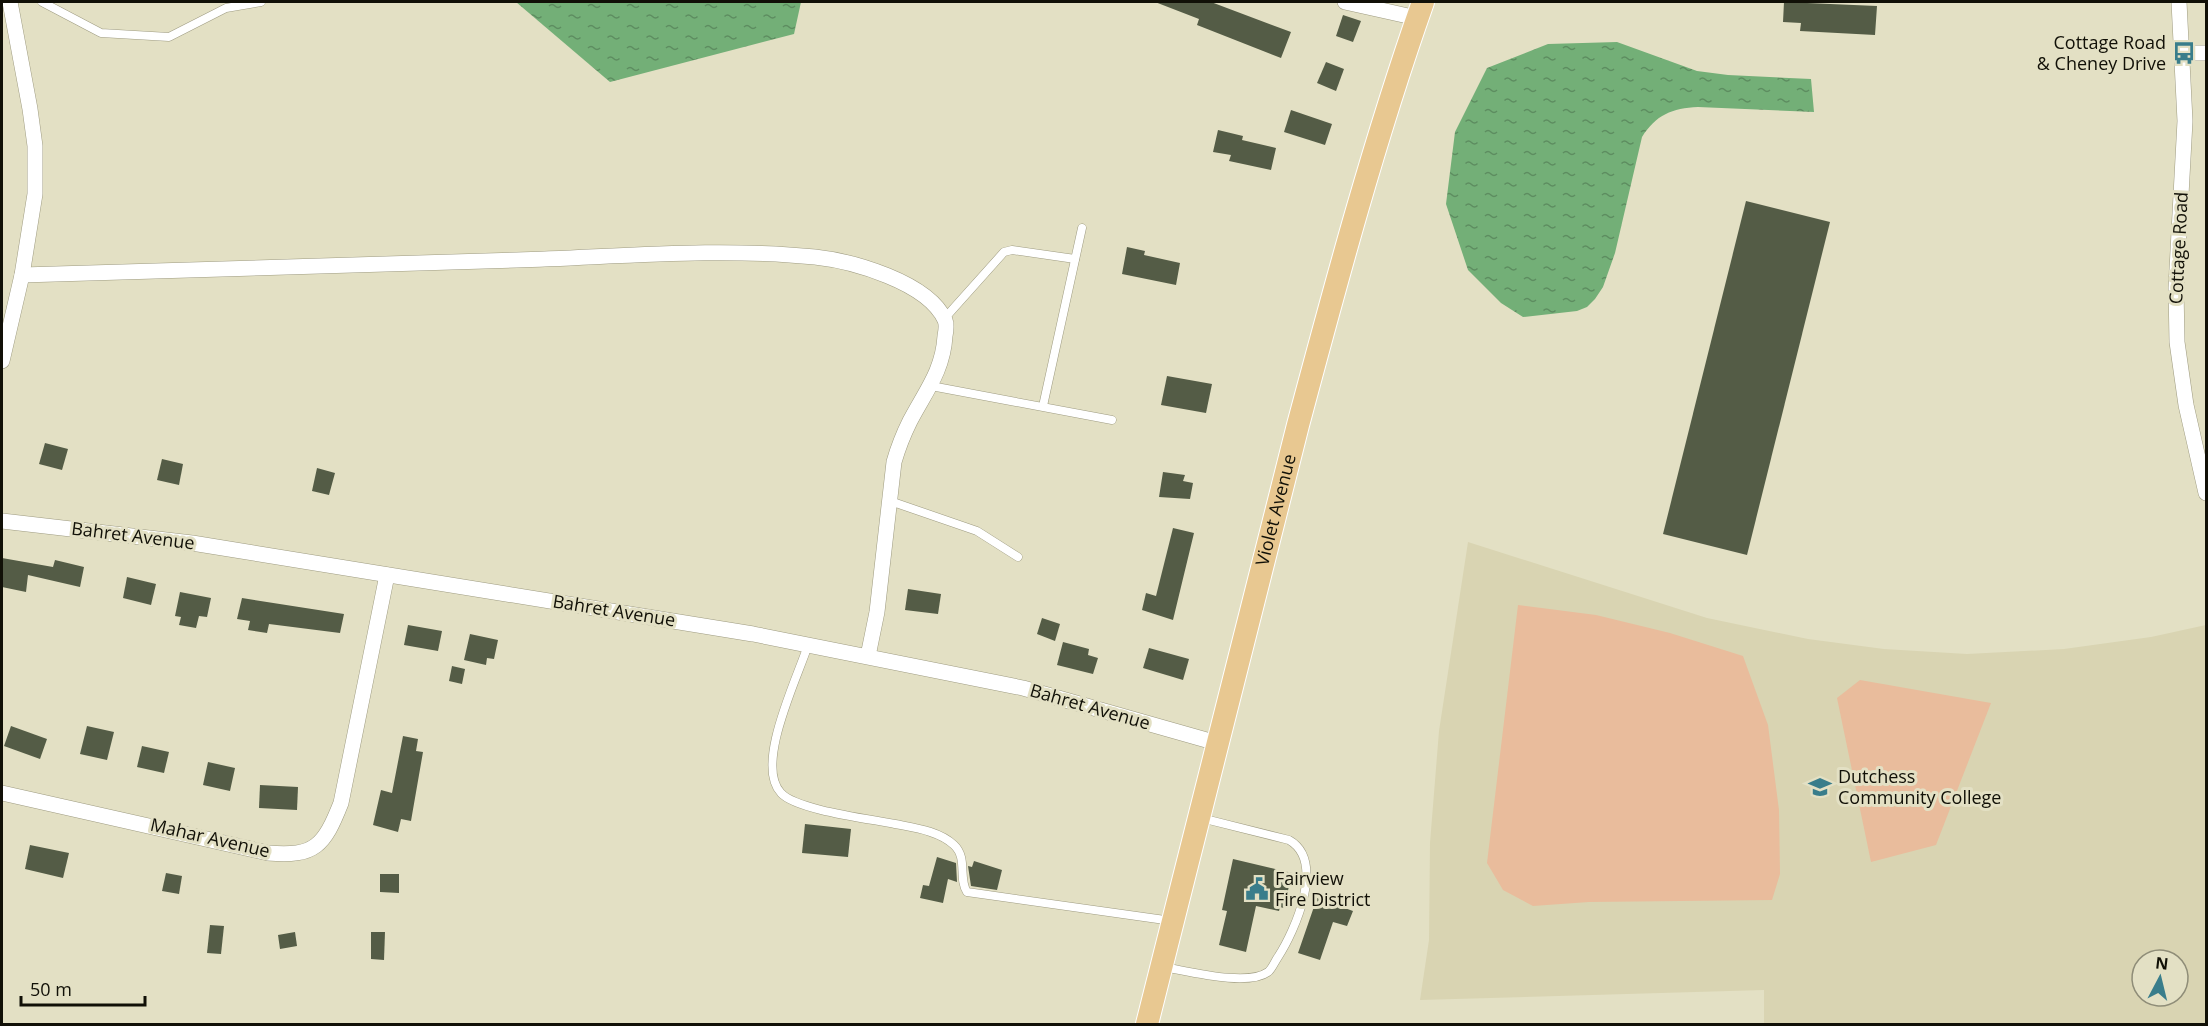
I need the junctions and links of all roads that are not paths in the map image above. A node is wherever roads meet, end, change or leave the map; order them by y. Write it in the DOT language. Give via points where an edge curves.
graph roads {
  1 [pos="10,2"];
  2 [pos="42,2"];
  3 [pos="261,2"];
  4 [pos="1345,2"];
  5 [pos="2179,2"];
  6 [pos="1420,10"];
  7 [pos="2206,52"];
  8 [pos="2184,53"];
  9 [pos="1082,228"];
  10 [pos="1075,259"];
  11 [pos="21,275"];
  12 [pos="944,319"];
  13 [pos="2,361"];
  14 [pos="932,386"];
  15 [pos="1042,406"];
  16 [pos="1112,420"];
  17 [pos="2206,493"];
  18 [pos="890,501"];
  19 [pos="2,521"];
  20 [pos="1018,556"];
  21 [pos="387,575"];
  22 [pos="808,645"];
  23 [pos="867,656"];
  24 [pos="1217,743"];
  25 [pos="2,793"];
  26 [pos="1199,817"];
  27 [pos="1173,922"];
  28 [pos="1162,966"];
  29 [pos="1148,1024"];
  1 -- 11 [label="street" via="35,146 35,194"];
  2 -- 3 [label="lane" via="101,33 169,37 226,8"];
  4 -- 6 [label="street"];
  5 -- 8 [label="street, Cottage Road"];
  6 -- 24 [label="main road, Violet Avenue" via="1383,117 1346,245"];
  7 -- 8 [label="street"];
  8 -- 17 [label="street, Cottage Road" via="2177,342 2186,405"];
  9 -- 10 [label="lane"];
  10 -- 12 [label="lane" via="1004,252"];
  10 -- 15 [label="lane"];
  11 -- 12 [label="street" via="679,252 815,257 856,264 893,278 936,307"];
  11 -- 13 [label="street"];
  12 -- 14 [label="street" via="944,353"];
  14 -- 15 [label="lane"];
  14 -- 18 [label="street" via="900,441"];
  15 -- 16 [label="lane"];
  18 -- 20 [label="lane" via="977,531"];
  18 -- 23 [label="street" via="877,612"];
  19 -- 21 [label="street, Bahret Avenue" via="192,543"];
  21 -- 22 [label="street, Bahret Avenue"];
  21 -- 25 [label="street, Mahar Avenue" via="341,803 331,829 308,852 268,853"];
  22 -- 23 [label="street, Bahret Avenue"];
  22 -- 27 [label="lane" via="774,748 772,766 781,795 806,806 942,836 957,847 967,892"];
  23 -- 24 [label="street, Bahret Avenue" via="1023,688"];
  24 -- 26 [label="main road, Violet Avenue"];
  26 -- 27 [label="main road, Violet Avenue"];
  26 -- 28 [label="lane" via="1297,844 1307,872 1306,887 1291,937 1269,972 1253,978 1229,978"];
  27 -- 28 [label="main road, Violet Avenue"];
  28 -- 29 [label="main road, Violet Avenue"];
}
